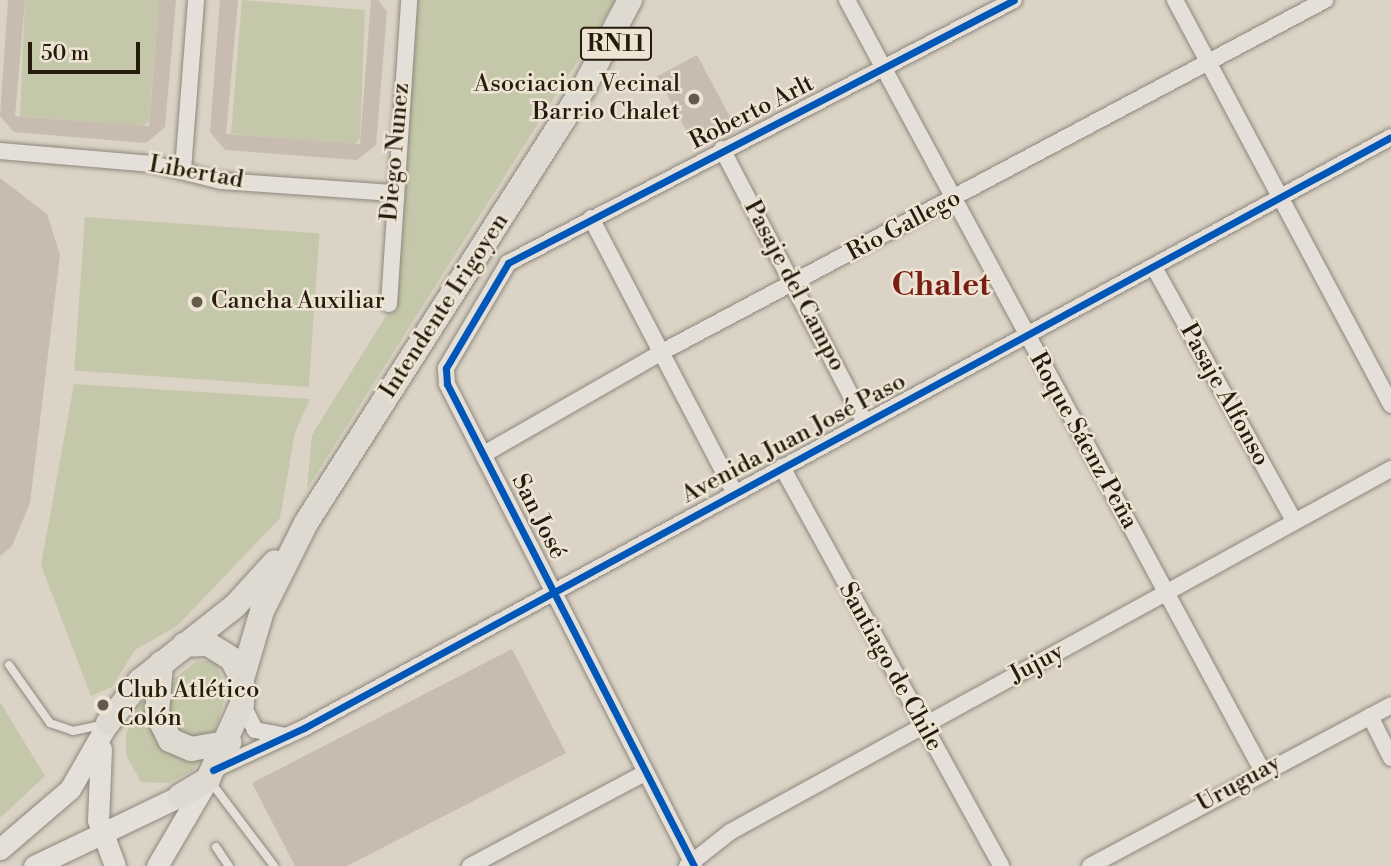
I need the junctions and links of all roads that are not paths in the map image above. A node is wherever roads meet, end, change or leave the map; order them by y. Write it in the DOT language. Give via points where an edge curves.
graph roads {
  1 [pos="195,0"];
  2 [pos="409,0"];
  3 [pos="630,0"];
  4 [pos="648,0"];
  5 [pos="847,0"];
  6 [pos="1014,0"];
  7 [pos="1175,0"];
  8 [pos="1325,0"];
  9 [pos="1208,65"];
  10 [pos="885,67"];
  11 [pos="583,89"];
  12 [pos="1391,137"];
  13 [pos="722,149"];
  14 [pos="0,152"];
  15 [pos="183,170"];
  16 [pos="393,193"];
  17 [pos="1279,199"];
  18 [pos="953,200"];
  19 [pos="591,218"];
  20 [pos="508,263"];
  21 [pos="1155,269"];
  22 [pos="793,285"];
  23 [pos="389,304"];
  24 [pos="1026,339"];
  25 [pos="662,352"];
  26 [pos="1391,405"];
  27 [pos="865,423"];
  28 [pos="484,454"];
  29 [pos="782,467"];
  30 [pos="1391,469"];
  31 [pos="734,491"];
  32 [pos="1294,521"];
  33 [pos="306,523"];
  34 [pos="554,591"];
  35 [pos="1168,592"];
  36 [pos="184,645"];
  37 [pos="161,663"];
  38 [pos="9,665"];
  39 [pos="242,679"];
  40 [pos="242,704"];
  41 [pos="1391,705"];
  42 [pos="1370,716"];
  43 [pos="108,723"];
  44 [pos="921,725"];
  45 [pos="288,736"];
  46 [pos="229,742"];
  47 [pos="1391,758"];
  48 [pos="1262,770"];
  49 [pos="645,772"];
  50 [pos="210,775"];
  51 [pos="180,796"];
  52 [pos="102,834"];
  53 [pos="216,847"];
  54 [pos="0,849"];
  55 [pos="1107,862"];
  56 [pos="691,865"];
  57 [pos="34,866"];
  58 [pos="116,866"];
  59 [pos="157,866"];
  60 [pos="229,866"];
  61 [pos="274,866"];
  62 [pos="470,866"];
  63 [pos="1001,866"];
  64 [pos="1090,866"];
  1 -- 15 [label="street"];
  2 -- 16 [label="street, Diego Nunez"];
  3 -- 11 [label="main road, Intendente Irigoyen / RN11"];
  4 -- 11 [label="main road, Intendente Irigoyen / RN11"];
  5 -- 10 [label="street, Roque Sáenz Peña"];
  6 -- 10 [label="street, Roberto Arlt"];
  7 -- 9 [label="street"];
  8 -- 9 [label="street, Rio Gallego"];
  9 -- 17 [label="street"];
  9 -- 18 [label="street, Rio Gallego"];
  10 -- 13 [label="street, Roberto Arlt"];
  10 -- 18 [label="street, Roque Sáenz Peña"];
  11 -- 33 [label="main road, Intendente Irigoyen"];
  12 -- 17 [label="street, Avenida Juan José Paso"];
  13 -- 19 [label="street, Roberto Arlt"];
  13 -- 22 [label="street, Pasaje del Campo"];
  14 -- 15 [label="street, Libertad"];
  15 -- 16 [label="street, Libertad" via="221,181"];
  16 -- 23 [label="street, Diego Nunez"];
  17 -- 21 [label="street, Avenida Juan José Paso"];
  17 -- 26 [label="street"];
  18 -- 22 [label="street, Rio Gallego"];
  18 -- 24 [label="street, Roque Sáenz Peña"];
  19 -- 20 [label="street, Roberto Arlt"];
  19 -- 25 [label="street"];
  20 -- 28 [label="street, San José" via="445,377"];
  21 -- 24 [label="street, Avenida Juan José Paso"];
  21 -- 32 [label="street, Pasaje Alfonso"];
  22 -- 25 [label="street, Rio Gallego"];
  22 -- 27 [label="street, Pasaje del Campo"];
  24 -- 27 [label="street, Avenida Juan José Paso"];
  24 -- 35 [label="street, Roque Sáenz Peña"];
  25 -- 28 [label="street, Rio Gallego"];
  25 -- 31 [label="street"];
  27 -- 29 [label="street, Avenida Juan José Paso"];
  28 -- 34 [label="street, San José"];
  29 -- 31 [label="street, Avenida Juan José Paso"];
  29 -- 44 [label="street, Santiago de Chile"];
  30 -- 32 [label="street, Jujuy"];
  31 -- 34 [label="street, Avenida Juan José Paso"];
  32 -- 35 [label="street, Jujuy"];
  33 -- 36 [label="main road, Intendente Irigoyen" via="235,606"];
  33 -- 39 [label="main road, Intendente Irigoyen" via="262,611"];
  34 -- 45 [label="street, Avenida Juan José Paso"];
  34 -- 49 [label="street, San José"];
  35 -- 44 [label="street, Jujuy"];
  35 -- 48 [label="street, Roque Sáenz Peña"];
  36 -- 37 [label="main road"];
  36 -- 39 [label="main road" via="222,650"];
  37 -- 43 [label="main road"];
  37 -- 46 [label="main road" via="157,714 170,740 191,749"];
  38 -- 43 [label="lane" via="50,723 73,732"];
  39 -- 40 [label="main road"];
  40 -- 45 [label="street" via="255,730"];
  40 -- 46 [label="main road"];
  41 -- 42 [label="street, Uruguay"];
  42 -- 47 [label="street"];
  42 -- 48 [label="street, Uruguay"];
  43 -- 52 [label="main road" via="96,790"];
  43 -- 54 [label="main road" via="70,789"];
  44 -- 56 [label="street, Jujuy" via="730,832"];
  44 -- 63 [label="street, Santiago de Chile"];
  45 -- 50 [label="street, Avenida Juan José Paso"];
  46 -- 50 [label="main road"];
  48 -- 55 [label="street, Uruguay"];
  49 -- 56 [label="street, San José"];
  49 -- 62 [label="street"];
  50 -- 51 [label="main road"];
  50 -- 59 [label="main road"];
  50 -- 61 [label="lane"];
  51 -- 52 [label="main road"];
  52 -- 57 [label="main road"];
  52 -- 58 [label="main road"];
  53 -- 60 [label="lane"];
  55 -- 64 [label="street, Uruguay"];
}
